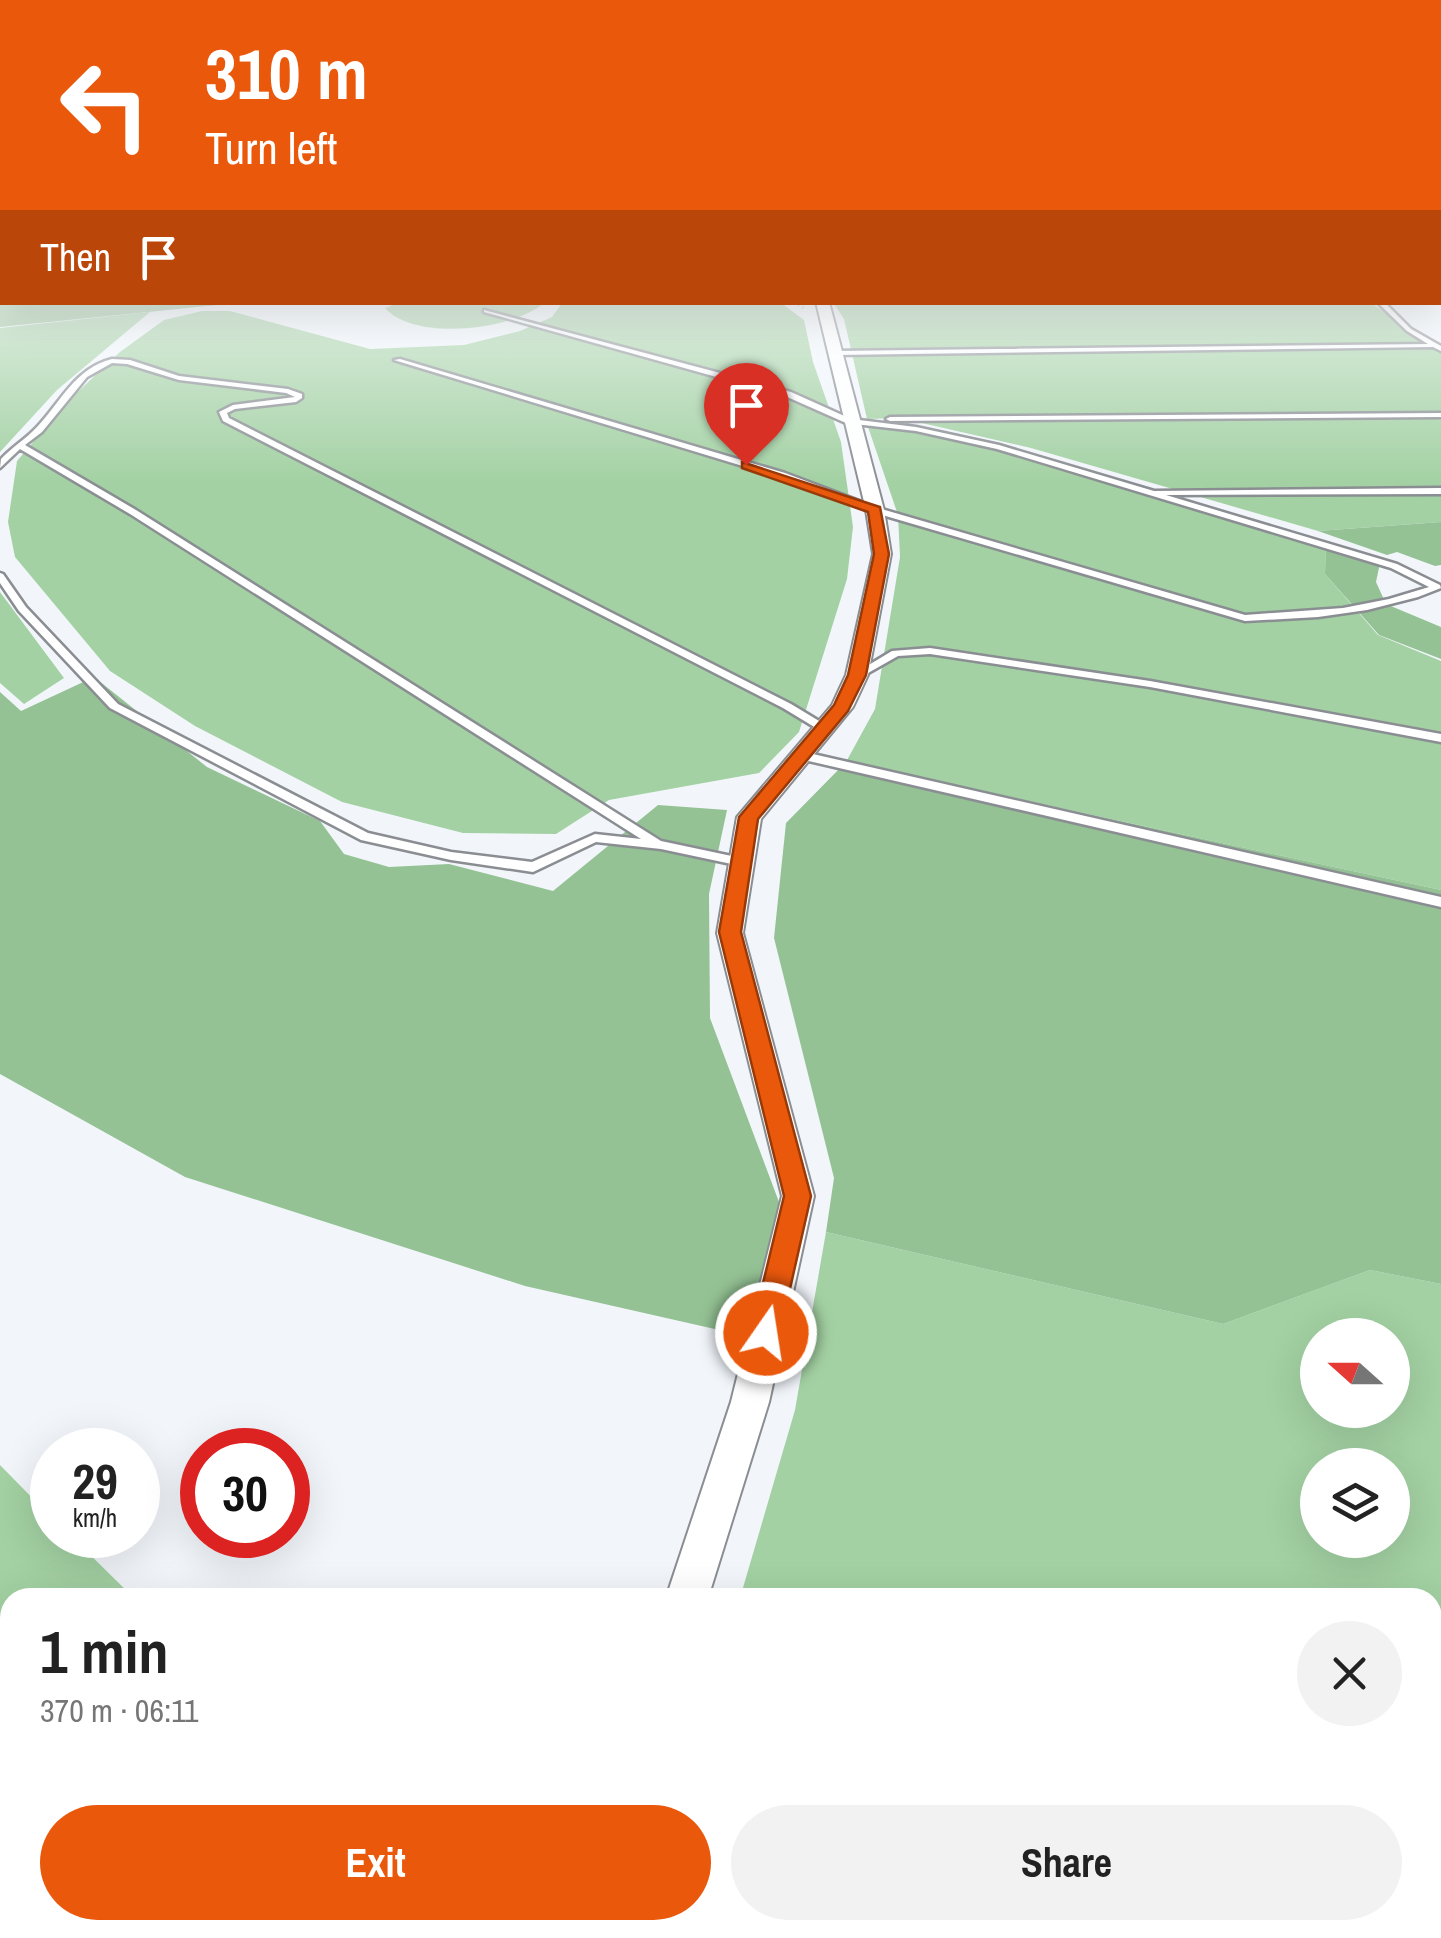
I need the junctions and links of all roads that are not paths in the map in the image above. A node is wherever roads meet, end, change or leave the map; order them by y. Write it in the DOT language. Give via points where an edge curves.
graph roads {
  1 [pos="823,305"];
  2 [pos="1383,305"];
  3 [pos="486,311"];
  4 [pos="1431,346"];
  5 [pos="1441,349"];
  6 [pos="834,353"];
  7 [pos="398,360"];
  8 [pos="1441,414"];
  9 [pos="849,421"];
  10 [pos="21,446"];
  11 [pos="0,466"];
  12 [pos="1441,491"];
  13 [pos="1142,492"];
  14 [pos="875,510"];
  15 [pos="0,576"];
  16 [pos="857,675"];
  17 [pos="824,730"];
  18 [pos="1441,738"];
  19 [pos="804,756"];
  20 [pos="661,845"];
  21 [pos="742,862"];
  22 [pos="1441,902"];
  23 [pos="690,1588"];
  1 -- 6 [label="street"];
  2 -- 4 [label="lane"];
  3 -- 9 [label="lane" via="788,394"];
  4 -- 5 [label="lane"];
  4 -- 6 [label="lane"];
  6 -- 9 [label="street"];
  7 -- 14 [label="lane" via="782,475"];
  8 -- 9 [label="lane"];
  9 -- 13 [label="lane" via="1000,447"];
  9 -- 14 [label="street"];
  10 -- 11 [label="lane"];
  10 -- 17 [label="lane" via="90,373 116,360 162,374 288,391 299,396 223,412"];
  10 -- 20 [label="lane"];
  12 -- 13 [label="lane"];
  13 -- 14 [label="lane" via="1394,566 1437,587 1302,617 1246,618"];
  14 -- 16 [label="street" via="882,554"];
  15 -- 20 [label="lane" via="22,609 114,706 365,838 532,868 595,838"];
  16 -- 17 [label="street"];
  16 -- 18 [label="lane" via="896,653 930,651"];
  17 -- 19 [label="street"];
  19 -- 21 [label="street" via="748,817"];
  19 -- 22 [label="lane"];
  20 -- 21 [label="lane"];
  21 -- 23 [label="street" via="730,932 798,1196 750,1402"];
}
